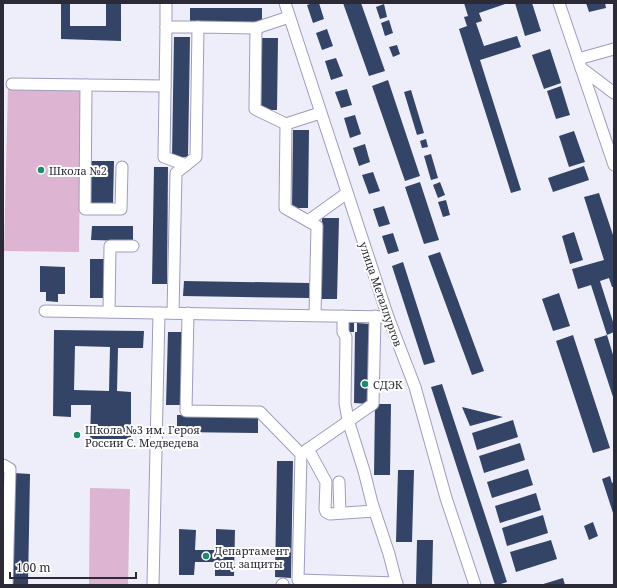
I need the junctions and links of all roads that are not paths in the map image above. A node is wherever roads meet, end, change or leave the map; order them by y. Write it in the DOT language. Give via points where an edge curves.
graph roads {
  1 [pos="166,3"];
  2 [pos="284,3"];
  3 [pos="559,3"];
  4 [pos="289,17"];
  5 [pos="166,27"];
  6 [pos="198,27"];
  7 [pos="256,28"];
  8 [pos="614,49"];
  9 [pos="579,63"];
  10 [pos="12,84"];
  11 [pos="86,85"];
  12 [pos="165,86"];
  13 [pos="614,93"];
  14 [pos="320,113"];
  15 [pos="286,124"];
  16 [pos="186,165"];
  17 [pos="614,165"];
  18 [pos="122,167"];
  19 [pos="347,193"];
  20 [pos="308,221"];
  21 [pos="133,246"];
  22 [pos="45,311"];
  23 [pos="109,312"];
  24 [pos="159,313"];
  25 [pos="173,313"];
  26 [pos="188,313"];
  27 [pos="315,315"];
  28 [pos="343,316"];
  29 [pos="375,316"];
  30 [pos="388,317"];
  31 [pos="348,420"];
  32 [pos="305,451"];
  33 [pos="3,465"];
  34 [pos="339,482"];
  35 [pos="374,511"];
  36 [pos="340,513"];
  37 [pos="397,584"];
  38 [pos="7,585"];
  39 [pos="153,585"];
  40 [pos="475,585"];
  1 -- 5 [label="street"];
  2 -- 4 [label="street, улица Металлургов"];
  3 -- 9 [label="street"];
  4 -- 7 [label="street"];
  4 -- 14 [label="street, улица Металлургов"];
  5 -- 6 [label="street"];
  5 -- 12 [label="street"];
  6 -- 7 [label="street"];
  6 -- 16 [label="street" via="196,157"];
  7 -- 15 [label="street" via="255,109"];
  8 -- 9 [label="street"];
  9 -- 13 [label="street"];
  9 -- 17 [label="street"];
  10 -- 11 [label="street"];
  11 -- 12 [label="street"];
  11 -- 18 [label="street" via="85,209 121,209"];
  12 -- 16 [label="street" via="164,157"];
  14 -- 15 [label="street"];
  14 -- 19 [label="street, улица Металлургов"];
  15 -- 20 [label="street" via="285,208"];
  16 -- 25 [label="street" via="176,173"];
  19 -- 20 [label="street"];
  19 -- 30 [label="street, улица Металлургов"];
  20 -- 27 [label="street" via="317,226"];
  21 -- 23 [label="street" via="110,246"];
  22 -- 23 [label="street"];
  23 -- 24 [label="street"];
  24 -- 25 [label="street"];
  24 -- 39 [label="street"];
  25 -- 26 [label="street"];
  26 -- 27 [label="street"];
  26 -- 32 [label="street" via="186,411 260,412"];
  27 -- 28 [label="street"];
  28 -- 29 [label="street"];
  28 -- 31 [label="street" via="342,332 346,337 345,403"];
  29 -- 30 [label="street"];
  29 -- 31 [label="street" via="373,404"];
  30 -- 40 [label="street, улица Металлургов" via="415,387 446,498"];
  31 -- 32 [label="street"];
  31 -- 35 [label="street"];
  32 -- 36 [label="street" via="326,482 326,512"];
  32 -- 37 [label="street" via="298,580"];
  33 -- 38 [label="street" via="10,469"];
  34 -- 36 [label="street"];
  35 -- 36 [label="street"];
  35 -- 37 [label="street" via="390,554"];
}
